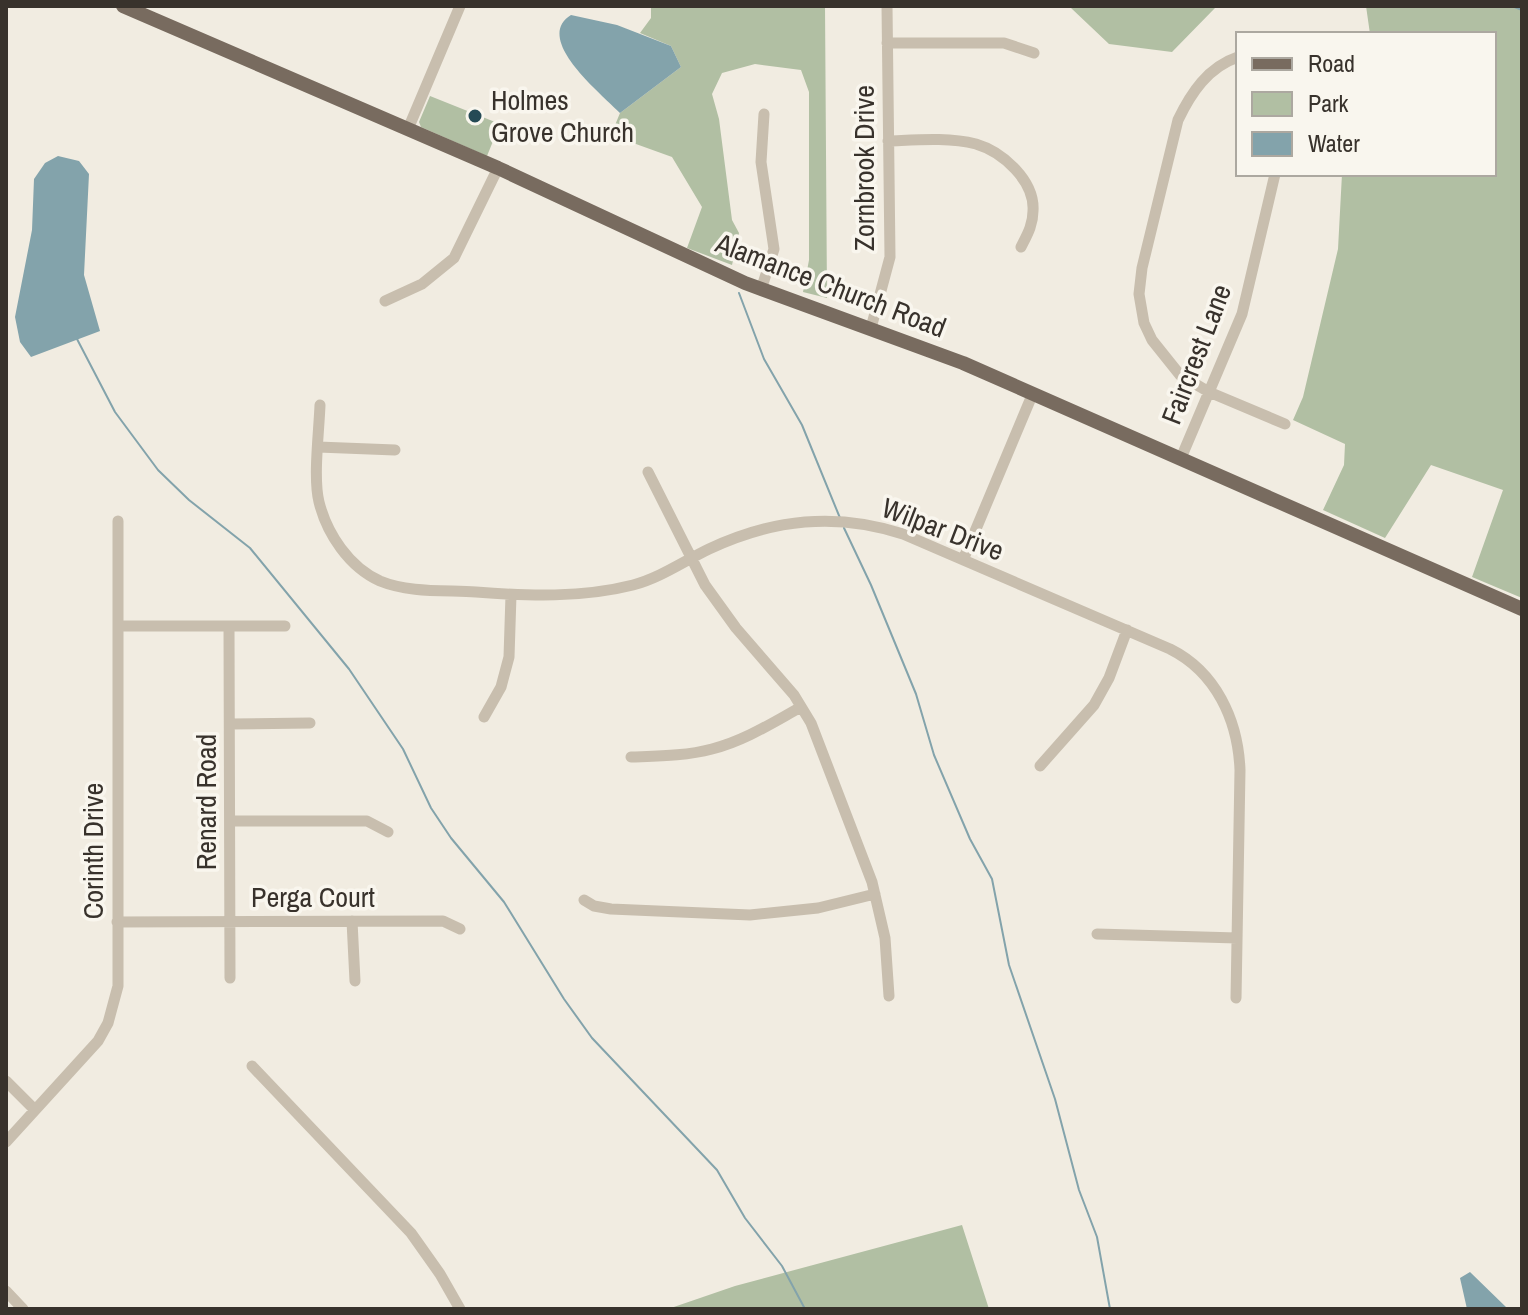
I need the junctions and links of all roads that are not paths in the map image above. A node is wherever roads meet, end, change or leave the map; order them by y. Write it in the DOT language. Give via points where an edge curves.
graph roads {
  1 [pos="123,6"];
  2 [pos="460,6"];
  3 [pos="887,6"];
  4 [pos="887,43"];
  5 [pos="1034,53"];
  6 [pos="1236,58"];
  7 [pos="764,114"];
  8 [pos="408,129"];
  9 [pos="888,141"];
  10 [pos="498,168"];
  11 [pos="1275,176"];
  12 [pos="1021,247"];
  13 [pos="761,290"];
  14 [pos="385,301"];
  15 [pos="871,328"];
  16 [pos="1209,392"];
  17 [pos="1033,393"];
  18 [pos="320,405"];
  19 [pos="1285,424"];
  20 [pos="318,447"];
  21 [pos="395,450"];
  22 [pos="1181,458"];
  23 [pos="648,472"];
  24 [pos="118,521"];
  25 [pos="692,559"];
  26 [pos="963,560"];
  27 [pos="511,595"];
  28 [pos="1522,609"];
  29 [pos="118,626"];
  30 [pos="229,626"];
  31 [pos="285,626"];
  32 [pos="1127,630"];
  33 [pos="801,707"];
  34 [pos="484,717"];
  35 [pos="310,723"];
  36 [pos="230,724"];
  37 [pos="631,757"];
  38 [pos="1040,766"];
  39 [pos="231,821"];
  40 [pos="388,832"];
  41 [pos="875,894"];
  42 [pos="584,900"];
  43 [pos="230,921"];
  44 [pos="352,921"];
  45 [pos="117,922"];
  46 [pos="460,929"];
  47 [pos="1097,934"];
  48 [pos="1237,938"];
  49 [pos="230,978"];
  50 [pos="355,981"];
  51 [pos="889,996"];
  52 [pos="1236,998"];
  53 [pos="252,1066"];
  54 [pos="6,1081"];
  55 [pos="34,1109"];
  56 [pos="6,1142"];
  57 [pos="6,1291"];
  58 [pos="23,1309"];
  59 [pos="460,1309"];
  1 -- 8 [label="main road, Alamance Church Road"];
  2 -- 8 [label="street"];
  3 -- 4 [label="street, Zornbrook Drive"];
  4 -- 5 [label="street" via="1004,43"];
  4 -- 9 [label="street, Zornbrook Drive"];
  6 -- 16 [label="street" via="1211,71 1178,120 1139,294 1144,323 1164,357 1180,375"];
  7 -- 13 [label="street" via="761,162 774,249"];
  8 -- 10 [label="main road, Alamance Church Road"];
  9 -- 12 [label="street" via="974,144 1005,161 1020,174 1032,197 1031,226"];
  9 -- 15 [label="street, Zornbrook Drive" via="890,257"];
  10 -- 13 [label="main road, Alamance Church Road"];
  10 -- 14 [label="street" via="454,258 422,284"];
  11 -- 16 [label="street, Faircrest Lane" via="1242,314"];
  13 -- 15 [label="main road, Alamance Church Road"];
  15 -- 17 [label="main road, Alamance Church Road"];
  16 -- 19 [label="street"];
  16 -- 22 [label="street, Faircrest Lane"];
  17 -- 22 [label="main road, Alamance Church Road"];
  17 -- 26 [label="street"];
  18 -- 20 [label="street, Wilpar Drive"];
  20 -- 21 [label="street"];
  20 -- 27 [label="street, Wilpar Drive" via="318,501 334,539 354,564 380,581 411,588"];
  22 -- 28 [label="main road, Alamance Church Road"];
  23 -- 25 [label="street"];
  24 -- 29 [label="street, Corinth Drive"];
  25 -- 26 [label="street, Wilpar Drive" via="763,528 825,520 888,529"];
  25 -- 27 [label="street, Wilpar Drive" via="609,591"];
  25 -- 33 [label="street" via="720,607"];
  26 -- 32 [label="street, Wilpar Drive"];
  27 -- 34 [label="street" via="509,657 501,687"];
  29 -- 30 [label="street"];
  29 -- 45 [label="street, Corinth Drive"];
  30 -- 31 [label="street"];
  30 -- 36 [label="street, Renard Road"];
  32 -- 38 [label="street" via="1094,705"];
  32 -- 48 [label="street, Wilpar Drive" via="1196,666 1233,723 1240,770"];
  33 -- 37 [label="street" via="711,750"];
  33 -- 41 [label="street"];
  35 -- 36 [label="street"];
  36 -- 39 [label="street, Renard Road"];
  39 -- 40 [label="street" via="367,821"];
  39 -- 43 [label="street, Renard Road"];
  41 -- 42 [label="street" via="818,908 750,915 611,909"];
  41 -- 51 [label="street"];
  43 -- 44 [label="street, Perga Court"];
  43 -- 45 [label="street, Perga Court"];
  43 -- 49 [label="street, Renard Road"];
  44 -- 46 [label="street, Perga Court" via="443,921"];
  44 -- 50 [label="street"];
  45 -- 55 [label="street, Corinth Drive" via="118,986 108,1023 98,1041"];
  47 -- 48 [label="street"];
  48 -- 52 [label="street, Wilpar Drive"];
  53 -- 59 [label="street" via="402,1223"];
  54 -- 55 [label="street"];
  55 -- 56 [label="street, Corinth Drive"];
  57 -- 58 [label="street"];
}
